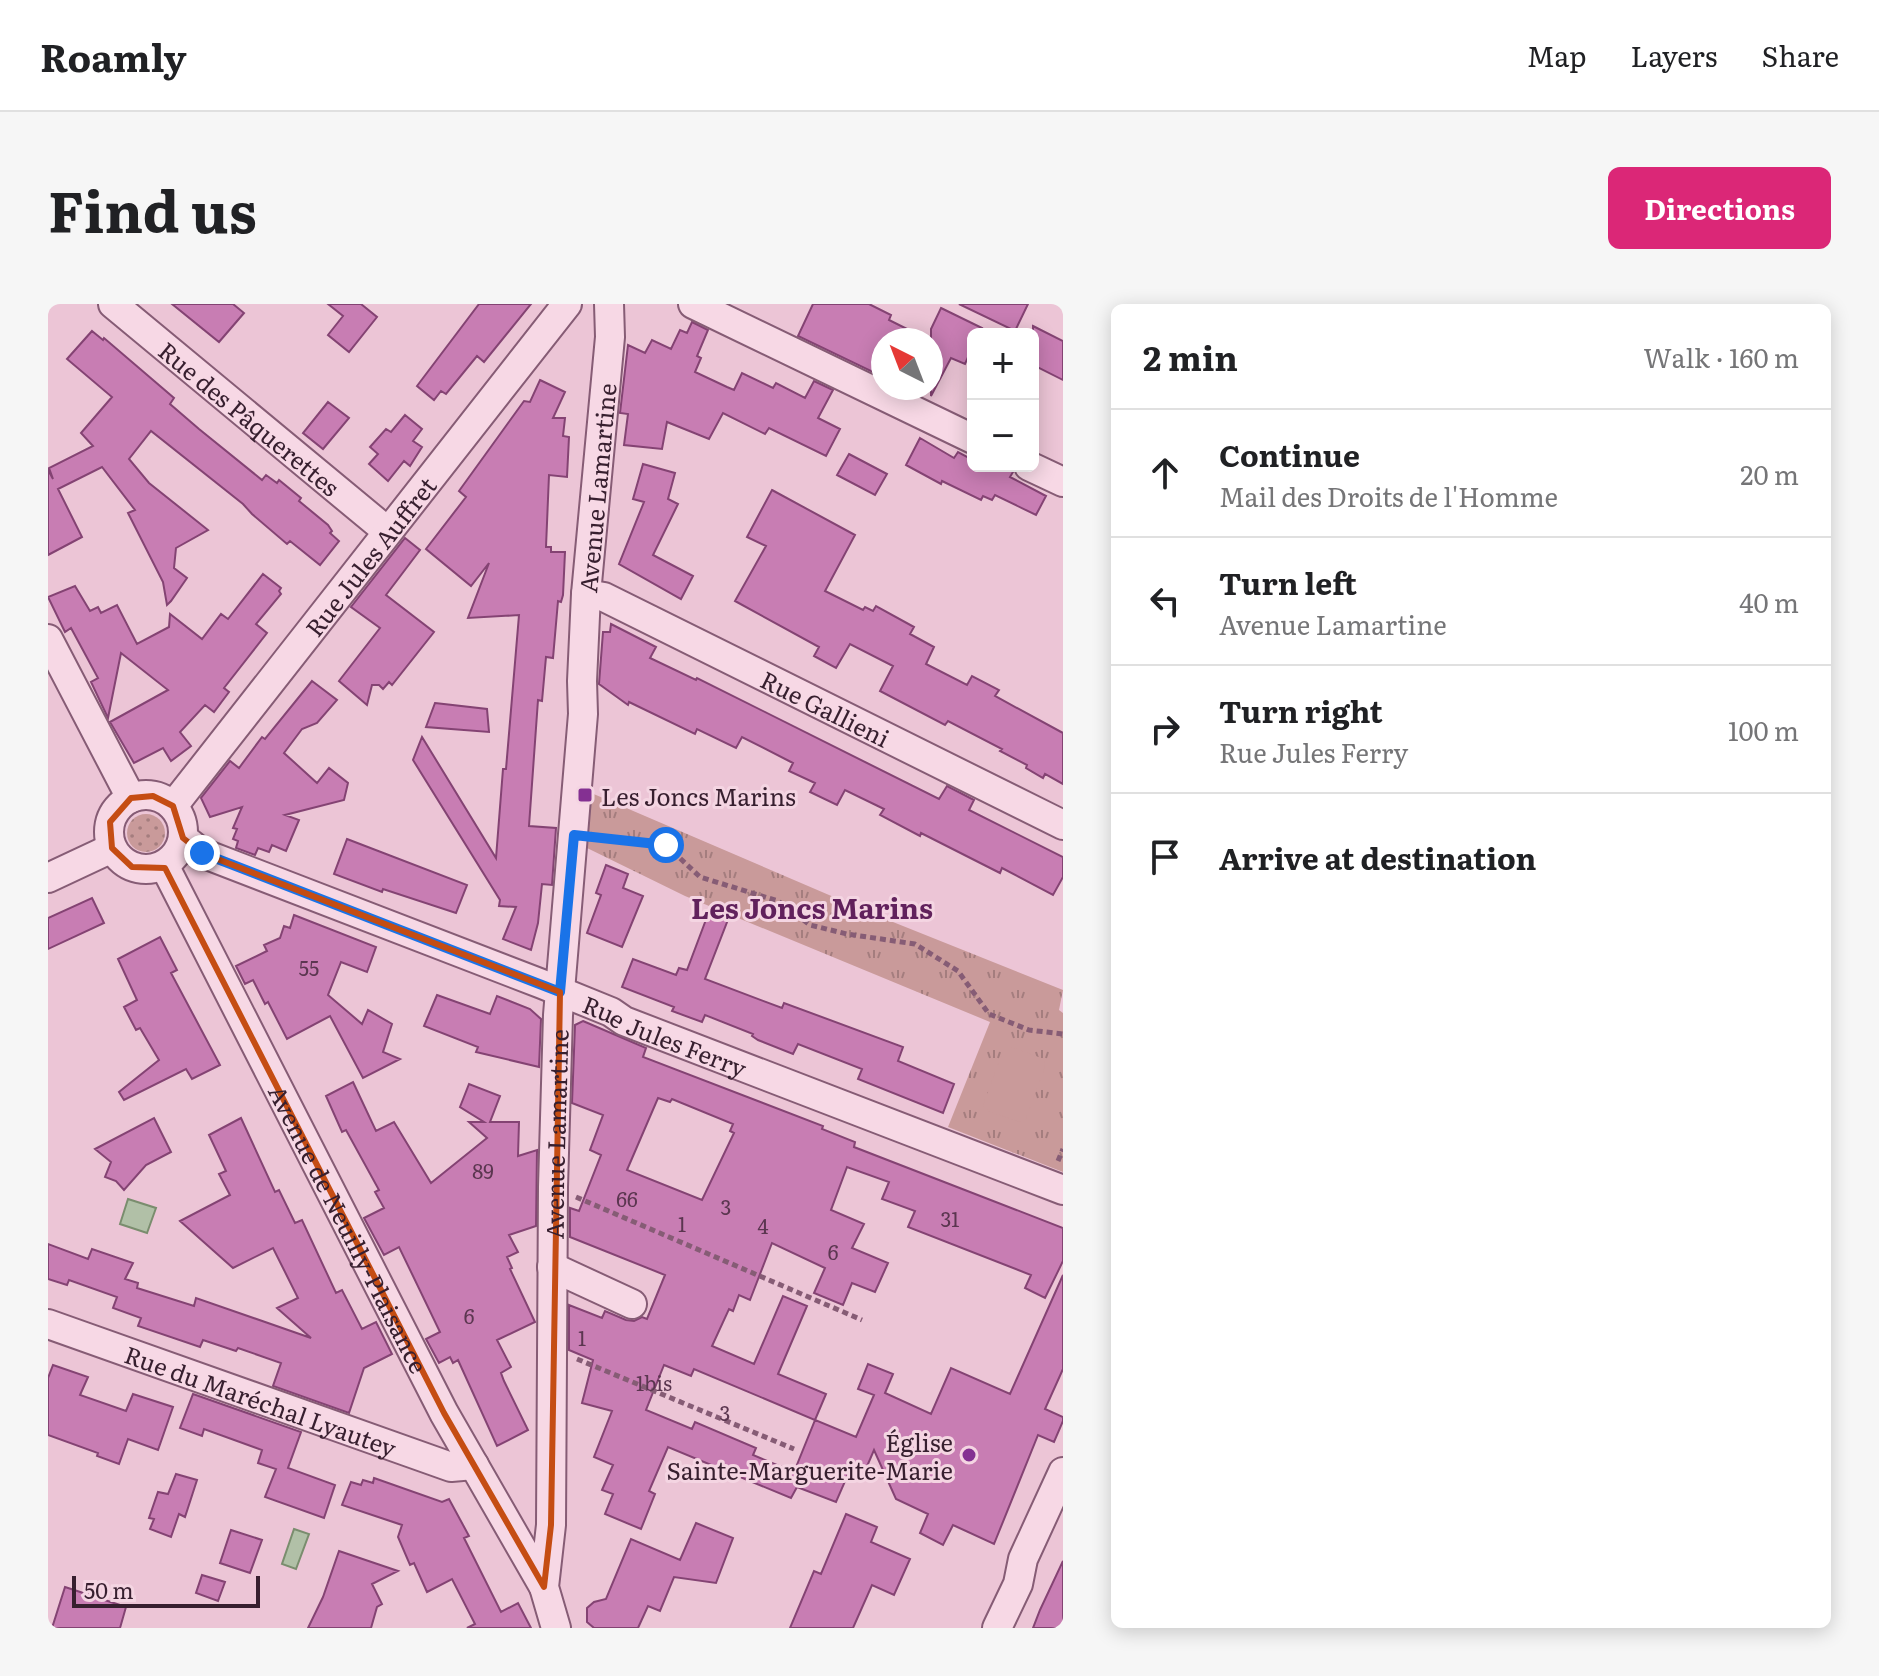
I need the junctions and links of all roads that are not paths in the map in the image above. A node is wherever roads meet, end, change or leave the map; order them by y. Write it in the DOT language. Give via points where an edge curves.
graph roads {
  1 [pos="113,304"];
  2 [pos="567,304"];
  3 [pos="609,304"];
  4 [pos="693,304"];
  5 [pos="967,436"];
  6 [pos="1039,471"];
  7 [pos="1063,482"];
  8 [pos="387,531"];
  9 [pos="586,594"];
  10 [pos="48,639"];
  11 [pos="131,798"];
  12 [pos="173,806"];
  13 [pos="1063,825"];
  14 [pos="183,838"];
  15 [pos="112,848"];
  16 [pos="164,865"];
  17 [pos="48,878"];
  18 [pos="560,992"];
  19 [pos="1063,1190"];
  20 [pos="552,1267"];
  21 [pos="632,1304"];
  22 [pos="48,1324"];
  23 [pos="474,1465"];
  24 [pos="1063,1472"];
  25 [pos="544,1587"];
  26 [pos="556,1628"];
  27 [pos="997,1628"];
  1 -- 8 [label="street, Rue des Pâquerettes"];
  2 -- 8 [label="street, Rue Jules Auffret"];
  3 -- 9 [label="street, Avenue Lamartine"];
  4 -- 5 [label="street"];
  6 -- 7 [label="street"];
  8 -- 12 [label="street, Rue Jules Auffret"];
  9 -- 13 [label="street, Rue Gallieni" via="604,597"];
  9 -- 18 [label="street, Avenue Lamartine" via="583,714"];
  10 -- 11 [label="street"];
  11 -- 12 [label="street" via="153,796"];
  11 -- 15 [label="street" via="110,822"];
  12 -- 14 [label="street"];
  14 -- 16 [label="street"];
  14 -- 18 [label="street, Rue Jules Ferry" via="202,853"];
  15 -- 16 [label="street" via="132,867"];
  15 -- 17 [label="street"];
  16 -- 23 [label="street, Avenue de Neuilly-Plaisance"];
  18 -- 19 [label="street, Rue Jules Ferry"];
  18 -- 20 [label="street, Avenue Lamartine"];
  20 -- 21 [label="street"];
  20 -- 25 [label="street, Avenue Lamartine" via="551,1525"];
  22 -- 23 [label="street, Rue du Maréchal Lyautey" via="451,1467"];
  23 -- 25 [label="street, Avenue de Neuilly-Plaisance"];
  24 -- 27 [label="street"];
  25 -- 26 [label="street, Avenue Lamartine"];
}
